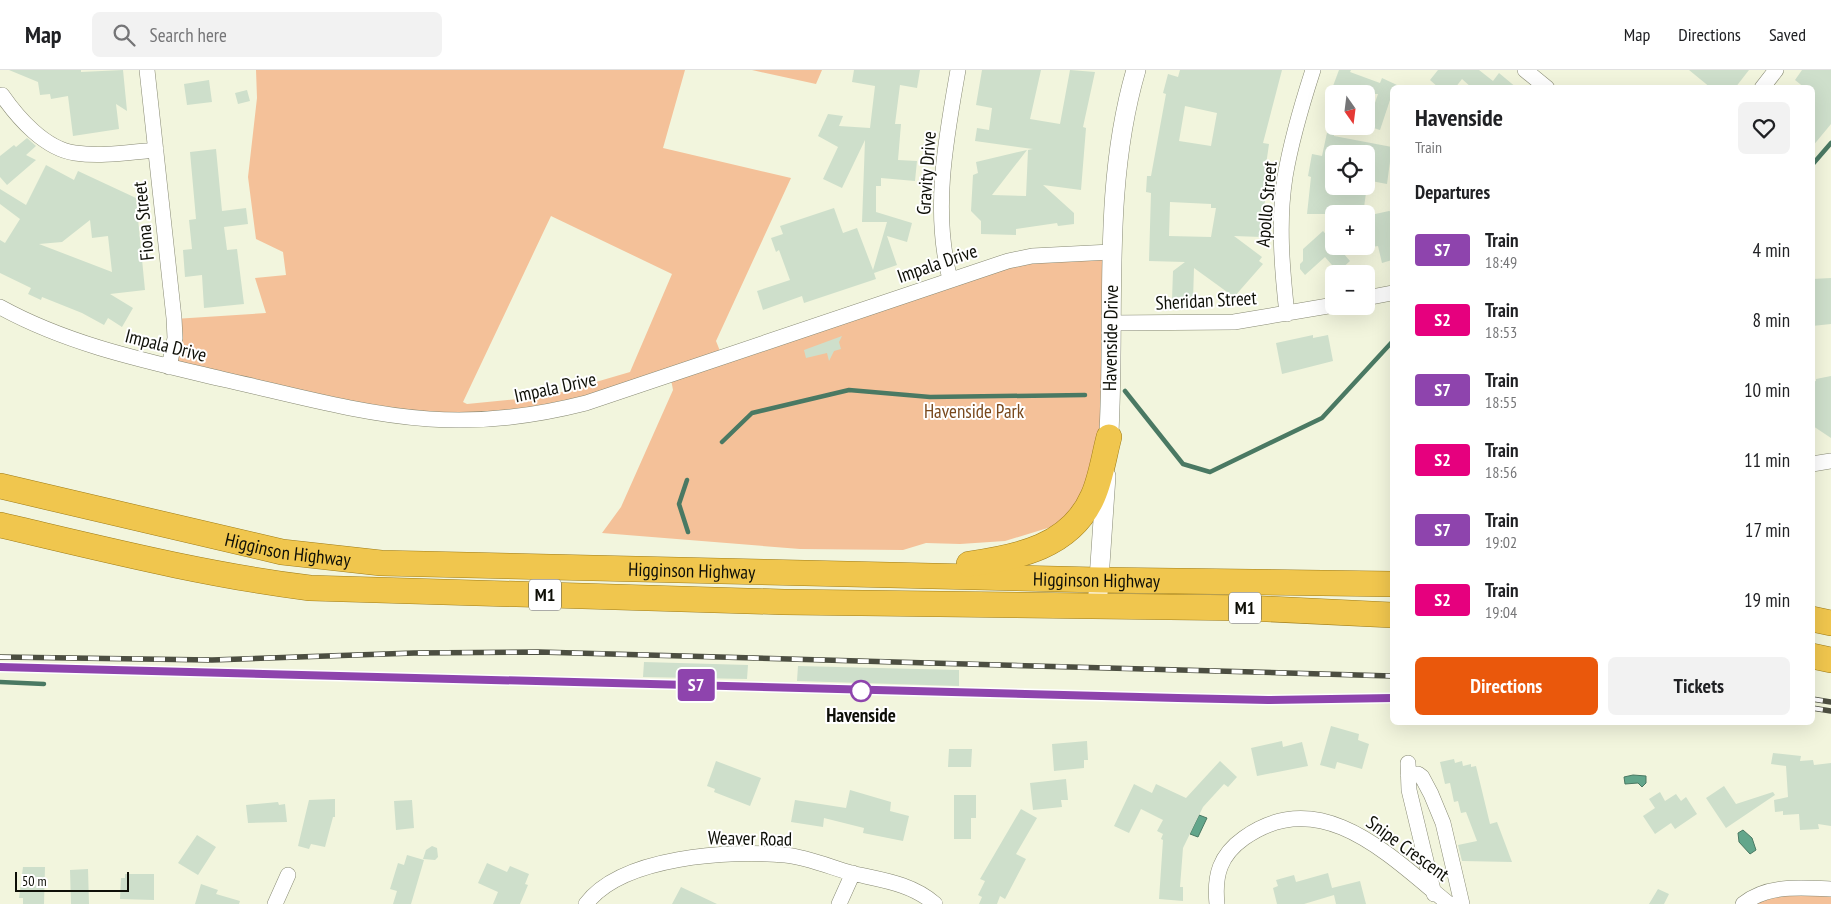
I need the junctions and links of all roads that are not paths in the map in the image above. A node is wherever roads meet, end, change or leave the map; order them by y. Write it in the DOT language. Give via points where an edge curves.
graph roads {
  1 [pos="147,70"];
  2 [pos="958,70"];
  3 [pos="1136,70"];
  4 [pos="1313,70"];
  5 [pos="1525,70"];
  6 [pos="1776,70"];
  7 [pos="1543,85"];
  8 [pos="1764,85"];
  9 [pos="2,95"];
  10 [pos="156,150"];
  11 [pos="1111,252"];
  12 [pos="950,279"];
  13 [pos="1390,293"];
  14 [pos="1375,296"];
  15 [pos="1325,306"];
  16 [pos="0,307"];
  17 [pos="1287,314"];
  18 [pos="1110,323"];
  19 [pos="169,367"];
  20 [pos="1109,437"];
  21 [pos="1831,461"];
  22 [pos="1815,464"];
  23 [pos="0,486"];
  24 [pos="0,525"];
  25 [pos="895,574"];
  26 [pos="1099,580"];
  27 [pos="1390,584"];
  28 [pos="1097,607"];
  29 [pos="1390,615"];
  30 [pos="1815,620"];
  31 [pos="1831,623"];
  32 [pos="1815,657"];
  33 [pos="1831,660"];
  34 [pos="852,873"];
  35 [pos="288,875"];
  36 [pos="1831,889"];
  37 [pos="1435,897"];
  38 [pos="275,904"];
  39 [pos="586,904"];
  40 [pos="839,904"];
  41 [pos="935,904"];
  42 [pos="1217,904"];
  43 [pos="1449,904"];
  44 [pos="1462,904"];
  45 [pos="1743,904"];
  1 -- 10 [label="street, Fiona Street"];
  2 -- 12 [label="street, Gravity Drive" via="941,197 944,253"];
  3 -- 11 [label="street, Havenside Drive" via="1119,156"];
  4 -- 17 [label="street, Apollo Street" via="1302,102 1285,177 1281,252"];
  5 -- 7 [label="street"];
  6 -- 8 [label="street"];
  9 -- 10 [label="street" via="18,118 56,146 73,153"];
  10 -- 19 [label="street, Fiona Street" via="175,338"];
  11 -- 12 [label="street, Impala Drive" via="1032,256"];
  11 -- 18 [label="street, Havenside Drive"];
  12 -- 19 [label="street, Impala Drive" via="623,392 559,410 521,416 430,419 361,411"];
  13 -- 14 [label="street"];
  15 -- 17 [label="street, Sheridan Street"];
  16 -- 19 [label="street, Impala Drive" via="91,346"];
  17 -- 18 [label="street, Sheridan Street" via="1234,322"];
  18 -- 20 [label="street, Havenside Drive"];
  20 -- 25 [label="highway" via="1089,505 1059,537 1036,550 1009,558"];
  20 -- 26 [label="street, Havenside Drive"];
  21 -- 22 [label="street"];
  23 -- 25 [label="highway, Higginson Highway / M1" via="282,552 381,563"];
  24 -- 28 [label="highway, Higginson Highway / M1" via="190,570 310,588 784,602"];
  25 -- 26 [label="highway, Higginson Highway / M1"];
  26 -- 27 [label="highway, Higginson Highway / M1"];
  26 -- 28 [label="street, Havenside Drive"];
  28 -- 29 [label="highway, Higginson Highway / M1" via="1247,608"];
  30 -- 31 [label="highway"];
  32 -- 33 [label="highway"];
  34 -- 39 [label="street, Weaver Road" via="787,855 675,860 618,877"];
  34 -- 40 [label="street"];
  34 -- 41 [label="street, Weaver Road" via="911,888"];
  35 -- 38 [label="street"];
  36 -- 45 [label="street" via="1784,888 1750,898"];
  37 -- 42 [label="street, Snipe Crescent" via="1357,833 1328,822 1290,818 1257,828 1230,848 1216,877"];
  37 -- 43 [label="street, Snipe Crescent"];
  37 -- 44 [label="street" via="1408,790 1408,769 1422,777 1443,823"];
}
